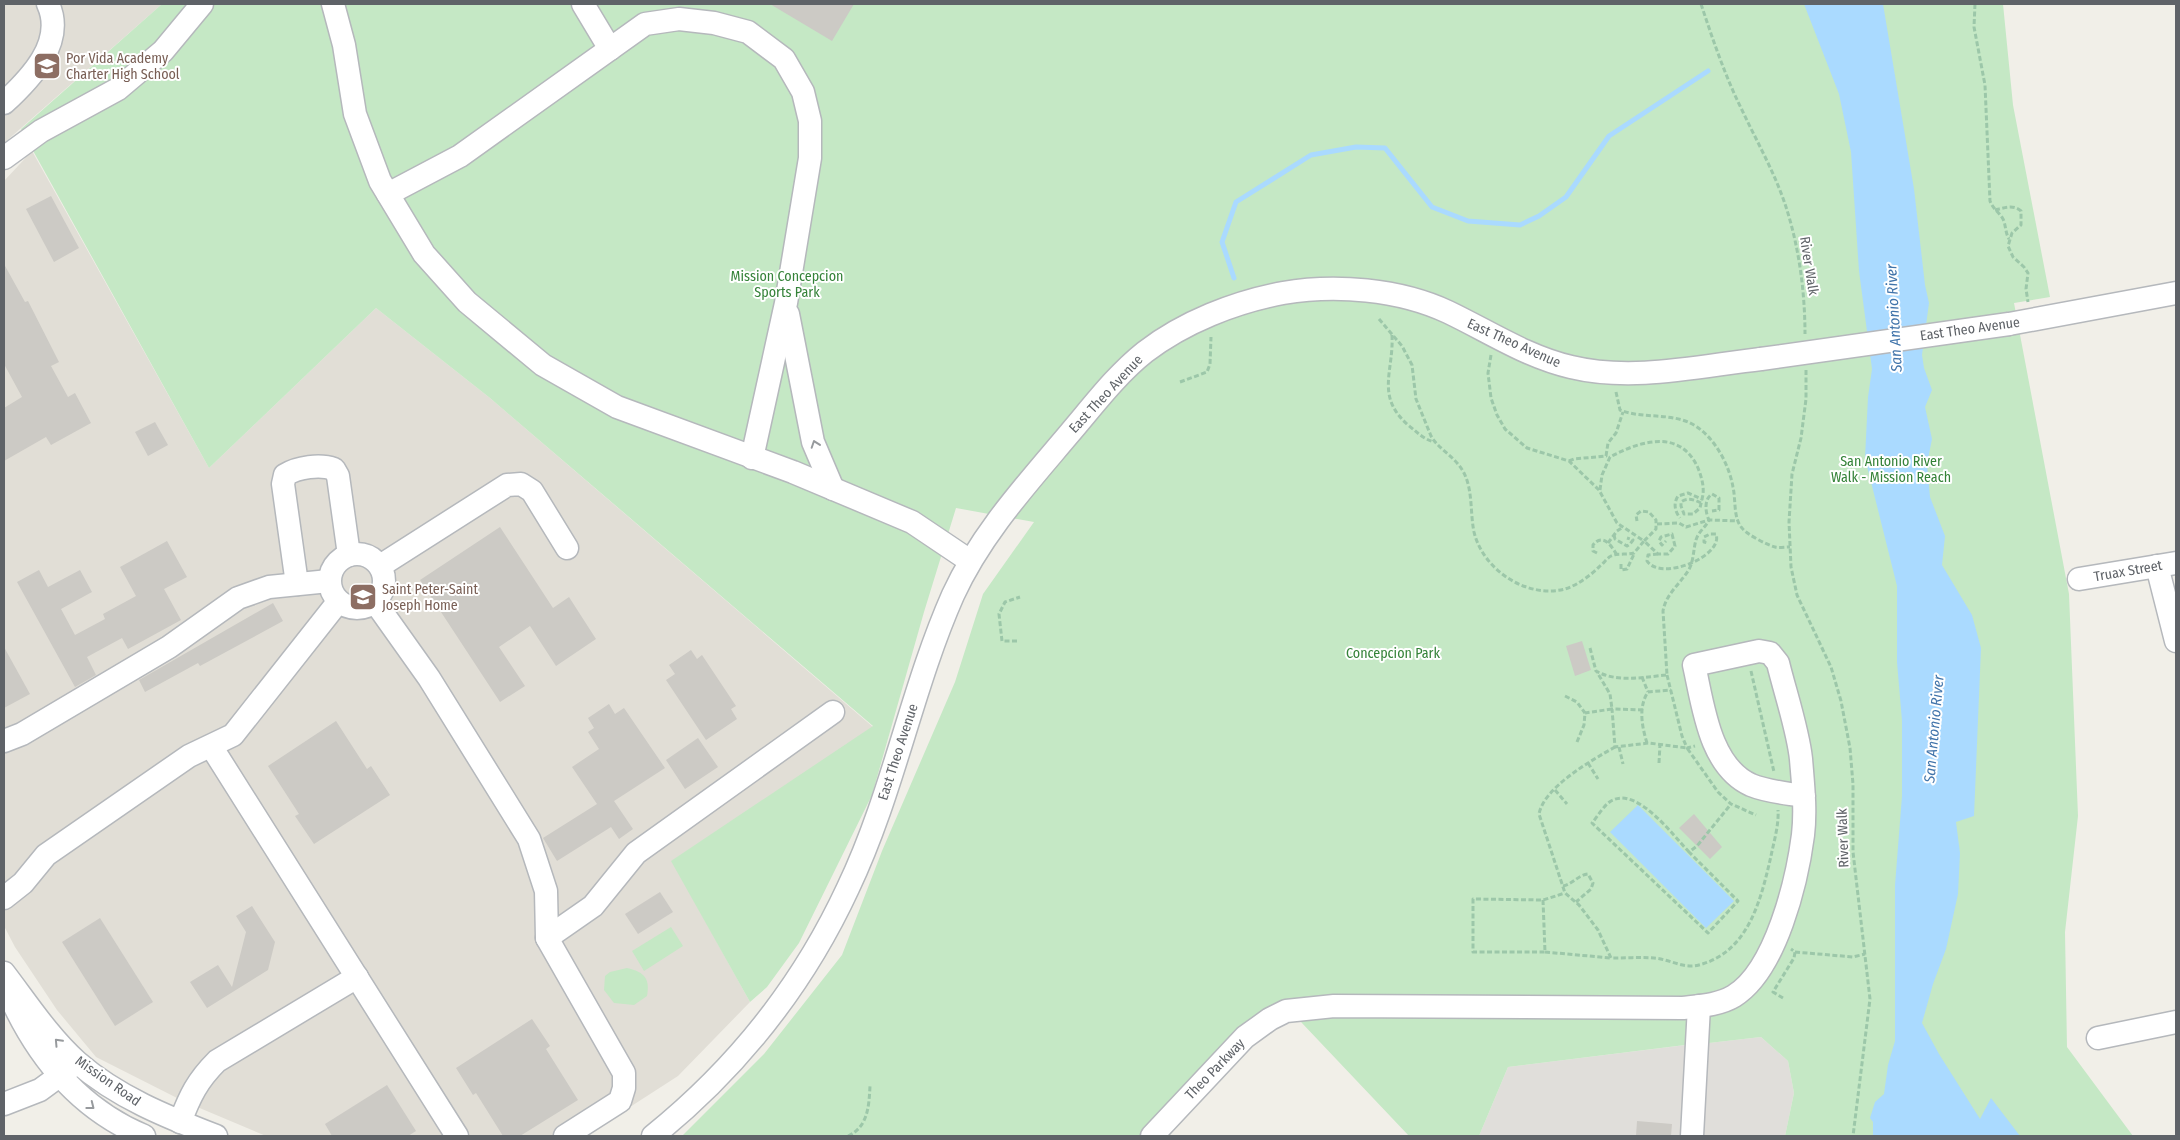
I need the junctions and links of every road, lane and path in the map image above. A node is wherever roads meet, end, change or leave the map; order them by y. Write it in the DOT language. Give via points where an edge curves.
graph roads {
  1 [pos="48,4"];
  2 [pos="202,4"];
  3 [pos="333,4"];
  4 [pos="582,4"];
  5 [pos="1701,4"];
  6 [pos="1975,4"];
  7 [pos="610,49"];
  8 [pos="4,104"];
  9 [pos="4,158"];
  10 [pos="388,194"];
  11 [pos="1994,210"];
  12 [pos="2009,239"];
  13 [pos="2176,293"];
  14 [pos="2028,302"];
  15 [pos="786,303"];
  16 [pos="1379,319"];
  17 [pos="1392,334"];
  18 [pos="1211,337"];
  19 [pos="1805,342"];
  20 [pos="1490,355"];
  21 [pos="1806,361"];
  22 [pos="1615,373"];
  23 [pos="1180,382"];
  24 [pos="1623,412"];
  25 [pos="1434,442"];
  26 [pos="1608,457"];
  27 [pos="752,458"];
  28 [pos="1569,461"];
  29 [pos="833,489"];
  30 [pos="1600,491"];
  31 [pos="1702,501"];
  32 [pos="1712,511"];
  33 [pos="1680,518"];
  34 [pos="1709,520"];
  35 [pos="1739,521"];
  36 [pos="1637,522"];
  37 [pos="1657,524"];
  38 [pos="1623,527"];
  39 [pos="1614,535"];
  40 [pos="1627,538"];
  41 [pos="1644,541"];
  42 [pos="1666,541"];
  43 [pos="1608,543"];
  44 [pos="1708,543"];
  45 [pos="1790,547"];
  46 [pos="567,548"];
  47 [pos="1597,553"];
  48 [pos="1634,554"];
  49 [pos="1658,554"];
  50 [pos="349,555"];
  51 [pos="1617,555"];
  52 [pos="970,561"];
  53 [pos="1691,562"];
  54 [pos="1621,564"];
  55 [pos="2167,565"];
  56 [pos="380,566"];
  57 [pos="2079,579"];
  58 [pos="329,580"];
  59 [pos="297,584"];
  60 [pos="1020,597"];
  61 [pos="338,602"];
  62 [pos="375,602"];
  63 [pos="1017,641"];
  64 [pos="2176,641"];
  65 [pos="1590,648"];
  66 [pos="1749,653"];
  67 [pos="1596,671"];
  68 [pos="1667,675"];
  69 [pos="1642,677"];
  70 [pos="1670,690"];
  71 [pos="1648,692"];
  72 [pos="1565,696"];
  73 [pos="1612,709"];
  74 [pos="1643,710"];
  75 [pos="833,712"];
  76 [pos="1585,713"];
  77 [pos="4,742"];
  78 [pos="1576,742"];
  79 [pos="1647,743"];
  80 [pos="1660,744"];
  81 [pos="1699,745"];
  82 [pos="211,746"];
  83 [pos="1617,747"];
  84 [pos="1687,748"];
  85 [pos="1588,763"];
  86 [pos="1658,763"];
  87 [pos="1623,764"];
  88 [pos="1598,779"];
  89 [pos="1555,790"];
  90 [pos="1778,792"];
  91 [pos="1804,796"];
  92 [pos="1567,804"];
  93 [pos="1731,804"];
  94 [pos="1689,852"];
  95 [pos="1563,886"];
  96 [pos="1565,893"];
  97 [pos="4,898"];
  98 [pos="1543,900"];
  99 [pos="1576,902"];
  100 [pos="547,938"];
  101 [pos="1545,952"];
  102 [pos="1795,952"];
  103 [pos="1865,954"];
  104 [pos="1611,958"];
  105 [pos="4,973"];
  106 [pos="357,977"];
  107 [pos="4,982"];
  108 [pos="1699,1006"];
  109 [pos="2176,1022"];
  110 [pos="2098,1038"];
  111 [pos="77,1062"];
  112 [pos="59,1076"];
  113 [pos="870,1086"];
  114 [pos="4,1104"];
  115 [pos="183,1127"];
  116 [pos="144,1136"];
  117 [pos="216,1136"];
  118 [pos="457,1136"];
  119 [pos="565,1136"];
  120 [pos="653,1136"];
  121 [pos="848,1136"];
  122 [pos="1152,1136"];
  123 [pos="1692,1136"];
  124 [pos="1853,1136"];
  1 -- 8 [label="street" via="51,35 41,61 30,79"];
  2 -- 9 [label="street" via="162,51 118,89 41,130"];
  3 -- 10 [label="street" via="344,45 355,114"];
  4 -- 7 [label="street"];
  5 -- 19 [label="path, River Walk" via="1719,58 1771,168 1786,208 1798,258"];
  6 -- 11 [label="path" via="1974,27 1985,85 1990,201"];
  7 -- 10 [label="street" via="460,156"];
  7 -- 15 [label="street" via="645,24 679,19 714,22 748,32 784,59 803,92 810,121 810,158"];
  10 -- 27 [label="street" via="424,254 467,302 543,365 617,408"];
  11 -- 12 [label="path" via="2002,218"];
  11 -- 12 [label="path" via="2012,206 2021,211 2020,225"];
  12 -- 14 [label="path" via="2010,252 2028,273"];
  13 -- 22 [label="street, East Theo Avenue, bridge" via="2008,324 1761,359"];
  15 -- 27 [label="street"];
  29 -- 15 [label="street, one-way" via="813,442"];
  16 -- 17 [label="path"];
  17 -- 25 [label="path" via="1412,365 1416,398"];
  17 -- 25 [label="path" via="1388,386 1392,407 1426,440"];
  18 -- 23 [label="path" via="1208,372"];
  20 -- 28 [label="path" via="1491,398 1505,429 1527,448"];
  21 -- 45 [label="path, River Walk" via="1806,399 1792,474"];
  22 -- 24 [label="path" via="1616,399"];
  22 -- 52 [label="street, East Theo Avenue" via="1565,366 1442,309 1377,292 1333,289 1286,293 1236,305 1190,324 1146,352 1120,376 1010,504"];
  24 -- 26 [label="path" via="1616,433 1608,443"];
  24 -- 35 [label="path" via="1681,419 1706,435 1718,448 1726,465"];
  25 -- 51 [label="path" via="1451,455 1464,473 1477,541 1495,568 1510,579 1539,590 1560,590 1575,585 1611,556"];
  26 -- 28 [label="path"];
  26 -- 30 [label="path"];
  26 -- 31 [label="path" via="1642,442 1655,441 1682,448 1694,460 1701,476"];
  27 -- 29 [label="street"];
  28 -- 30 [label="path"];
  29 -- 52 [label="street" via="912,522"];
  30 -- 38 [label="path" via="1611,514"];
  31 -- 31 [label="path" via="1693,514 1684,514 1681,506 1684,499"];
  31 -- 33 [label="path" via="1688,493 1678,496 1674,503"];
  32 -- 34 [label="path" via="1719,510 1720,506 1719,498 1712,494 1706,510"];
  34 -- 35 [label="path"];
  34 -- 37 [label="path" via="1686,527"];
  34 -- 53 [label="path" via="1698,534"];
  35 -- 45 [label="path" via="1742,528 1761,541 1775,547"];
  36 -- 37 [label="path" via="1638,513 1646,511"];
  37 -- 41 [label="path"];
  38 -- 39 [label="path"];
  38 -- 41 [label="path"];
  39 -- 40 [label="path" via="1627,546 1633,540"];
  39 -- 43 [label="path"];
  41 -- 48 [label="path"];
  41 -- 49 [label="path"];
  42 -- 49 [label="path" via="1662,545 1659,541 1661,537 1672,534 1675,546 1672,551"];
  43 -- 47 [label="path" via="1602,540 1595,542 1592,551"];
  43 -- 51 [label="path"];
  44 -- 53 [label="path" via="1704,542 1704,537 1716,534 1716,546"];
  45 -- 103 [label="path, River Walk" via="1797,594 1831,667 1850,748 1854,784 1853,852"];
  46 -- 56 [label="street" via="532,491 521,484 507,485"];
  48 -- 51 [label="path"];
  48 -- 54 [label="path" via="1627,569 1621,570"];
  49 -- 53 [label="path" via="1648,555 1648,563 1661,569 1678,568"];
  50 -- 56 [label="street" via="372,558"];
  50 -- 58 [label="street" via="331,569"];
  50 -- 59 [label="street" via="338,476 334,469 326,466 292,470 285,474 283,484"];
  52 -- 120 [label="street, East Theo Avenue" via="925,670 875,822 849,886 818,946 750,1043 707,1090"];
  53 -- 68 [label="path" via="1689,570 1664,604"];
  55 -- 57 [label="street, Truax Street"];
  55 -- 64 [label="street"];
  56 -- 62 [label="street" via="384,585"];
  58 -- 59 [label="street"];
  58 -- 61 [label="street" via="331,592"];
  59 -- 77 [label="street" via="269,588 238,598 169,648"];
  60 -- 63 [label="path" via="1005,602 999,614 1002,641"];
  61 -- 62 [label="street" via="350,608 364,608"];
  61 -- 82 [label="street" via="233,735"];
  62 -- 100 [label="street" via="429,678 529,839 546,891"];
  65 -- 67 [label="path"];
  66 -- 90 [label="path"];
  66 -- 90 [label="street" via="1694,665 1711,737 1719,753 1733,771 1750,784"];
  66 -- 91 [label="street" via="1770,653 1778,662 1801,756"];
  67 -- 69 [label="path" via="1604,676"];
  67 -- 73 [label="path" via="1610,694"];
  68 -- 69 [label="path"];
  68 -- 70 [label="path"];
  69 -- 71 [label="path"];
  70 -- 71 [label="path"];
  70 -- 84 [label="path"];
  71 -- 74 [label="path" via="1643,700"];
  72 -- 76 [label="path" via="1577,702"];
  73 -- 74 [label="path"];
  73 -- 76 [label="path"];
  73 -- 83 [label="path"];
  74 -- 79 [label="path"];
  75 -- 100 [label="street" via="636,853 593,906"];
  76 -- 78 [label="path" via="1584,725"];
  79 -- 80 [label="path"];
  79 -- 83 [label="path"];
  80 -- 84 [label="path"];
  80 -- 86 [label="path"];
  81 -- 84 [label="path"];
  82 -- 97 [label="street" via="182,762 46,855 23,883"];
  82 -- 106 [label="street"];
  83 -- 85 [label="path"];
  83 -- 87 [label="path"];
  85 -- 88 [label="path"];
  85 -- 89 [label="path"];
  89 -- 92 [label="path"];
  89 -- 95 [label="path" via="1540,805 1538,814"];
  90 -- 91 [label="street"];
  90 -- 104 [label="path" via="1779,817 1757,910 1747,929 1729,948 1717,958 1698,965 1686,966 1655,958"];
  91 -- 108 [label="street" via="1803,834 1776,940 1765,962 1734,996"];
  93 -- 94 [label="path"];
  94 -- 94 [label="path" via="1738,901 1708,933 1592,822 1611,800 1623,797 1644,806"];
  95 -- 96 [label="path"];
  95 -- 99 [label="path" via="1573,884 1583,875 1588,874 1592,878 1591,889"];
  96 -- 98 [label="path"];
  96 -- 99 [label="path"];
  98 -- 101 [label="path"];
  98 -- 101 [label="path" via="1473,899 1472,952"];
  99 -- 104 [label="path" via="1598,930"];
  100 -- 119 [label="street" via="624,1073 620,1101"];
  101 -- 104 [label="path"];
  102 -- 103 [label="path" via="1853,957"];
  103 -- 124 [label="path, River Walk" via="1870,999"];
  111 -- 105 [label="street, Mission Road, one-way" via="47,1030"];
  106 -- 115 [label="street" via="217,1062 202,1076 191,1094"];
  106 -- 118 [label="street"];
  107 -- 112 [label="street, Mission Road" via="22,1024"];
  108 -- 122 [label="street, Theo Parkway" via="1334,1006 1286,1011 1245,1037"];
  108 -- 123 [label="street"];
  109 -- 110 [label="street"];
  111 -- 112 [label="street"];
  111 -- 115 [label="street, Mission Road" via="141,1105"];
  112 -- 114 [label="street" via="40,1090"];
  112 -- 116 [label="street, Mission Road, one-way" via="91,1106 126,1129"];
  113 -- 121 [label="path" via="870,1103 861,1128"];
  115 -- 117 [label="street, Mission Road"];
}
